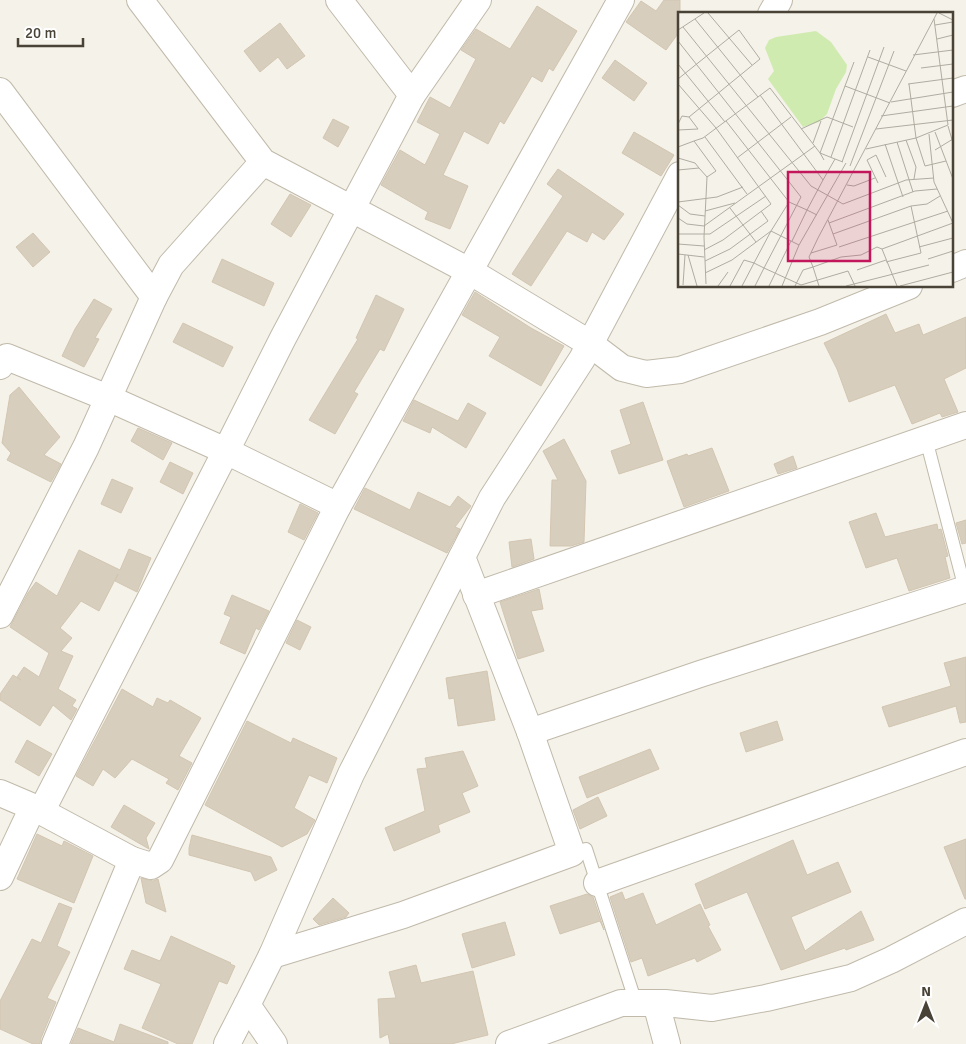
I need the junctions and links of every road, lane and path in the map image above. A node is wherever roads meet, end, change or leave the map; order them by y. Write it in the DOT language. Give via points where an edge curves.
graph roads {
  1 [pos="140,0"];
  2 [pos="339,0"];
  3 [pos="478,0"];
  4 [pos="621,0"];
  5 [pos="779,0"];
  6 [pos="772,12"];
  7 [pos="966,89"];
  8 [pos="0,90"];
  9 [pos="954,93"];
  10 [pos="412,95"];
  11 [pos="263,162"];
  12 [pos="678,179"];
  13 [pos="353,208"];
  14 [pos="966,263"];
  15 [pos="954,268"];
  16 [pos="470,272"];
  17 [pos="904,288"];
  18 [pos="154,297"];
  19 [pos="589,344"];
  20 [pos="2,357"];
  21 [pos="108,398"];
  22 [pos="966,425"];
  23 [pos="926,439"];
  24 [pos="226,451"];
  25 [pos="338,506"];
  26 [pos="462,557"];
  27 [pos="966,590"];
  28 [pos="476,594"];
  29 [pos="0,615"];
  30 [pos="530,732"];
  31 [pos="966,752"];
  32 [pos="0,793"];
  33 [pos="37,809"];
  34 [pos="572,853"];
  35 [pos="132,860"];
  36 [pos="0,877"];
  37 [pos="597,883"];
  38 [pos="966,921"];
  39 [pos="272,955"];
  40 [pos="646,1003"];
  41 [pos="247,1005"];
  42 [pos="55,1044"];
  43 [pos="226,1044"];
  44 [pos="274,1044"];
  45 [pos="509,1044"];
  46 [pos="667,1044"];
  1 -- 11 [label="street"];
  2 -- 10 [label="street"];
  3 -- 10 [label="street"];
  4 -- 16 [label="street"];
  5 -- 6 [label="street"];
  7 -- 9 [label="street"];
  8 -- 18 [label="street"];
  10 -- 13 [label="street"];
  11 -- 13 [label="street"];
  11 -- 18 [label="street" via="171,265"];
  12 -- 19 [label="street"];
  13 -- 16 [label="street"];
  13 -- 24 [label="street"];
  14 -- 15 [label="street"];
  16 -- 19 [label="street"];
  16 -- 25 [label="street"];
  17 -- 19 [label="street" via="820,322 680,370 646,374 622,368"];
  18 -- 21 [label="street"];
  19 -- 26 [label="street" via="492,498"];
  20 -- 21 [label="street"];
  21 -- 24 [label="street"];
  21 -- 29 [label="street"];
  22 -- 23 [label="street"];
  23 -- 27 [label="lane"];
  23 -- 28 [label="street"];
  24 -- 25 [label="street"];
  24 -- 33 [label="street"];
  25 -- 35 [label="street" via="160,860 151,866"];
  26 -- 28 [label="street"];
  26 -- 39 [label="street" via="352,774"];
  27 -- 30 [label="street" via="709,671"];
  28 -- 30 [label="street"];
  30 -- 34 [label="street"];
  31 -- 37 [label="street"];
  32 -- 33 [label="street"];
  33 -- 35 [label="street"];
  33 -- 36 [label="street"];
  34 -- 37 [label="lane" via="586,849"];
  34 -- 39 [label="street" via="402,915"];
  35 -- 42 [label="street"];
  37 -- 40 [label="lane"];
  38 -- 40 [label="street" via="851,978 712,1008"];
  39 -- 41 [label="street"];
  40 -- 45 [label="street" via="621,1003"];
  40 -- 46 [label="street"];
  41 -- 43 [label="street"];
  41 -- 44 [label="street"];
}
